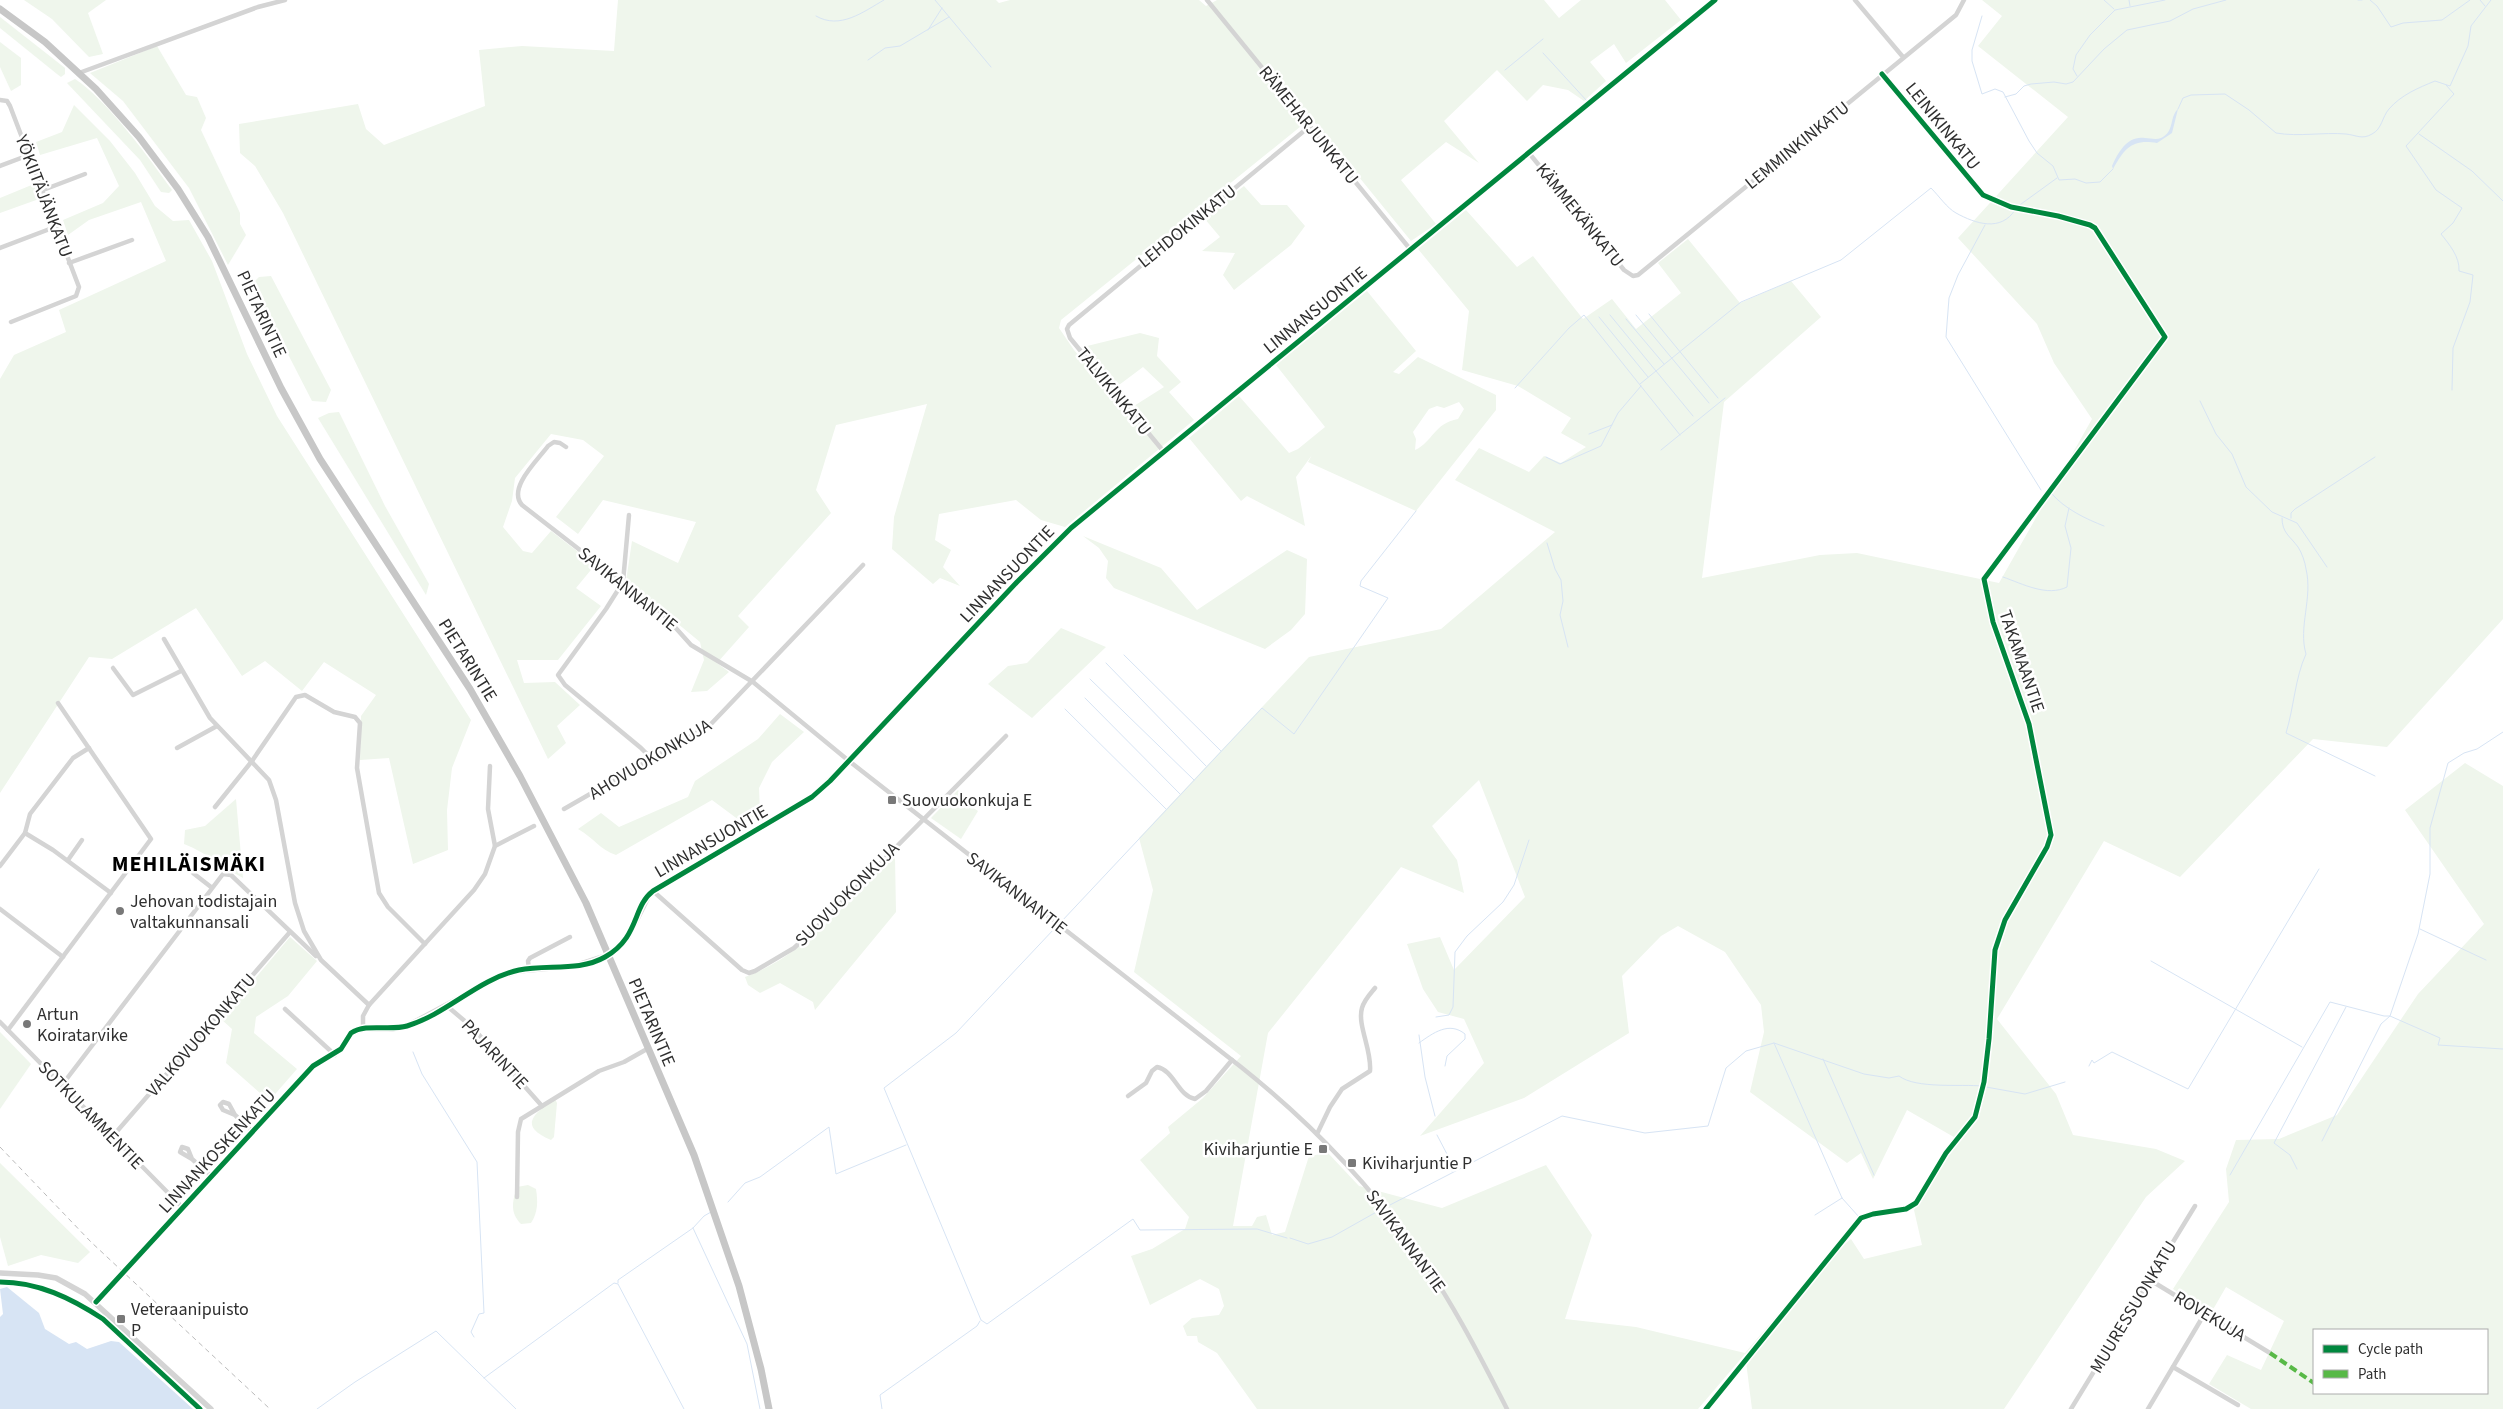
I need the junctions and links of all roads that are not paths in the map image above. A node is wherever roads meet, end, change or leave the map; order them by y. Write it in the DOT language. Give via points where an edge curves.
graph roads {
  1 [pos="285,0"];
  2 [pos="1715,0"];
  3 [pos="1855,0"];
  4 [pos="1964,0"];
  5 [pos="1211,1"];
  6 [pos="0,9"];
  7 [pos="1903,57"];
  8 [pos="78,73"];
  9 [pos="1882,74"];
  10 [pos="1,100"];
  11 [pos="1310,126"];
  12 [pos="1529,153"];
  13 [pos="29,155"];
  14 [pos="0,166"];
  15 [pos="85,174"];
  16 [pos="43,190"];
  17 [pos="1983,195"];
  18 [pos="55,227"];
  19 [pos="132,240"];
  20 [pos="0,248"];
  21 [pos="1410,249"];
  22 [pos="69,263"];
  23 [pos="1633,276"];
  24 [pos="11,322"];
  25 [pos="1067,329"];
  26 [pos="566,447"];
  27 [pos="1164,452"];
  28 [pos="629,515"];
  29 [pos="864,565"];
  30 [pos="623,582"];
  31 [pos="164,639"];
  32 [pos="113,668"];
  33 [pos="181,671"];
  34 [pos="753,682"];
  35 [pos="58,703"];
  36 [pos="217,726"];
  37 [pos="1006,736"];
  38 [pos="89,748"];
  39 [pos="176,748"];
  40 [pos="652,760"];
  41 [pos="252,761"];
  42 [pos="849,761"];
  43 [pos="490,766"];
  44 [pos="215,807"];
  45 [pos="564,809"];
  46 [pos="923,819"];
  47 [pos="534,826"];
  48 [pos="25,833"];
  49 [pos="82,840"];
  50 [pos="495,846"];
  51 [pos="68,860"];
  52 [pos="0,866"];
  53 [pos="193,873"];
  54 [pos="211,887"];
  55 [pos="653,891"];
  56 [pos="111,893"];
  57 [pos="0,908"];
  58 [pos="290,932"];
  59 [pos="570,937"];
  60 [pos="425,944"];
  61 [pos="608,955"];
  62 [pos="62,957"];
  63 [pos="321,960"];
  64 [pos="529,969"];
  65 [pos="1375,988"];
  66 [pos="369,1005"];
  67 [pos="447,1006"];
  68 [pos="285,1010"];
  69 [pos="0,1022"];
  70 [pos="363,1029"];
  71 [pos="8,1030"];
  72 [pos="647,1049"];
  73 [pos="335,1055"];
  74 [pos="1232,1060"];
  75 [pos="62,1085"];
  76 [pos="1128,1096"];
  77 [pos="542,1106"];
  78 [pos="234,1115"];
  79 [pos="253,1132"];
  80 [pos="1317,1134"];
  81 [pos="112,1137"];
  82 [pos="192,1159"];
  83 [pos="212,1176"];
  84 [pos="518,1196"];
  85 [pos="2194,1206"];
  86 [pos="183,1208"];
  87 [pos="0,1273"];
  88 [pos="2150,1280"];
  89 [pos="96,1302"];
  90 [pos="2205,1313"];
  91 [pos="2270,1353"];
  92 [pos="2173,1366"];
  93 [pos="2238,1405"];
  94 [pos="211,1409"];
  95 [pos="769,1409"];
  96 [pos="1508,1409"];
  97 [pos="1706,1409"];
  98 [pos="2071,1409"];
  99 [pos="2148,1409"];
  1 -- 8 [label="street"];
  2 -- 12 [label="street, LINNANSUONTIE"];
  3 -- 7 [label="street"];
  4 -- 7 [label="street, LEMMINKINKATU" via="1959,11"];
  5 -- 11 [label="street, RÄMEHARJUNKATU"];
  6 -- 8 [label="main road, PIETARINTIE"];
  7 -- 9 [label="street, LEMMINKINKATU"];
  8 -- 61 [label="main road, PIETARINTIE" via="139,137 197,219 320,459 470,689 520,776 570,870"];
  9 -- 17 [label="street, LEINIKINKATU"];
  9 -- 23 [label="street, LEMMINKINKATU" via="1642,272"];
  10 -- 13 [label="street, YÖKIITÄJÄNKATU" via="10,106"];
  11 -- 21 [label="street, RÄMEHARJUNKATU"];
  11 -- 25 [label="street, LEHDOKINKATU" via="1071,322"];
  12 -- 21 [label="street, LINNANSUONTIE"];
  12 -- 23 [label="street, KÄMMEKÄNKATU" via="1624,270"];
  13 -- 14 [label="street"];
  13 -- 16 [label="street, YÖKIITÄJÄNKATU"];
  15 -- 16 [label="street"];
  16 -- 18 [label="street, YÖKIITÄJÄNKATU"];
  17 -- 97 [label="street, TAKAMAANTIE" via="2011,207 2090,224 2165,337 1984,580 1994,622 2029,724 2051,828 2047,847 2005,920 1995,950 1984,1082 1975,1117 1946,1153 1916,1203 1906,1209 1861,1218"];
  18 -- 20 [label="street"];
  18 -- 22 [label="street, YÖKIITÄJÄNKATU"];
  19 -- 22 [label="street"];
  21 -- 27 [label="street, LINNANSUONTIE"];
  22 -- 24 [label="street, YÖKIITÄJÄNKATU" via="79,287 76,296"];
  25 -- 27 [label="street, TALVIKINKATU" via="1070,338"];
  26 -- 30 [label="street, SAVIKANNANTIE" via="554,442 548,446 518,487 518,501"];
  27 -- 42 [label="street, LINNANSUONTIE" via="1040,558"];
  28 -- 30 [label="street"];
  29 -- 34 [label="street, AHOVUOKONKUJA"];
  30 -- 34 [label="street, SAVIKANNANTIE" via="674,624 691,645"];
  30 -- 40 [label="street" via="558,676"];
  31 -- 33 [label="street"];
  32 -- 33 [label="street" via="133,695"];
  33 -- 36 [label="street"];
  34 -- 40 [label="street, AHOVUOKONKUJA" via="710,725"];
  34 -- 42 [label="street, SAVIKANNANTIE"];
  35 -- 38 [label="street"];
  36 -- 39 [label="street"];
  36 -- 41 [label="street"];
  37 -- 46 [label="street, SUOVUOKONKUJA"];
  38 -- 48 [label="street" via="73,758 42,798 30,814"];
  38 -- 56 [label="street" via="151,839"];
  40 -- 45 [label="street, AHOVUOKONKUJA"];
  41 -- 44 [label="street"];
  41 -- 60 [label="street" via="281,717 301,695 358,720 357,768 379,893 388,907"];
  41 -- 63 [label="street" via="269,780 276,800 299,919"];
  42 -- 46 [label="street, SAVIKANNANTIE"];
  42 -- 55 [label="street, LINNANSUONTIE" via="812,797"];
  43 -- 50 [label="street" via="488,809"];
  46 -- 55 [label="street, SUOVUOKONKUJA" via="807,936 784,954 750,973 735,964"];
  46 -- 74 [label="street, SAVIKANNANTIE"];
  47 -- 50 [label="street"];
  48 -- 51 [label="street"];
  48 -- 52 [label="street"];
  49 -- 51 [label="street"];
  50 -- 60 [label="street" via="480,882"];
  51 -- 56 [label="street"];
  53 -- 54 [label="street"];
  54 -- 58 [label="street" via="220,876 231,875"];
  54 -- 75 [label="street"];
  55 -- 61 [label="street, LINNANSUONTIE" via="644,901 628,937"];
  56 -- 62 [label="street"];
  57 -- 62 [label="street"];
  58 -- 63 [label="street"];
  58 -- 81 [label="street, VALKOVUOKONKATU"];
  59 -- 64 [label="street" via="530,958"];
  60 -- 66 [label="street"];
  61 -- 64 [label="street, LINNANSUONTIE" via="574,966"];
  61 -- 72 [label="main road, PIETARINTIE"];
  62 -- 71 [label="street"];
  63 -- 66 [label="street"];
  64 -- 67 [label="street, LINNANSUONTIE" via="497,978"];
  65 -- 80 [label="street" via="1364,1003 1361,1014 1370,1071 1342,1089"];
  66 -- 70 [label="street" via="363,1016"];
  67 -- 70 [label="street, LINNANSUONTIE" via="409,1025 392,1029"];
  67 -- 77 [label="street, PAJARINTIE" via="468,1023"];
  68 -- 73 [label="street"];
  69 -- 71 [label="street, SOTKULAMMENTIE"];
  70 -- 73 [label="street, LINNANKOSKENKATU" via="351,1033"];
  71 -- 75 [label="street, SOTKULAMMENTIE"];
  72 -- 77 [label="street, PAJARINTIE" via="605,1068"];
  72 -- 95 [label="main road, PIETARINTIE" via="694,1155 721,1228 748,1315"];
  73 -- 79 [label="street, LINNANKOSKENKATU" via="318,1062"];
  74 -- 76 [label="street" via="1206,1092 1195,1099 1186,1095 1165,1071 1157,1067 1146,1084"];
  74 -- 80 [label="street, SAVIKANNANTIE"];
  75 -- 81 [label="street, SOTKULAMMENTIE"];
  77 -- 84 [label="street, PAJARINTIE" via="526,1115 519,1124"];
  78 -- 79 [label="street"];
  79 -- 83 [label="street, LINNANKOSKENKATU"];
  80 -- 96 [label="street, SAVIKANNANTIE" via="1361,1181 1410,1242 1461,1322"];
  81 -- 86 [label="street, SOTKULAMMENTIE"];
  82 -- 83 [label="street"];
  83 -- 86 [label="street, LINNANKOSKENKATU"];
  85 -- 88 [label="street, MUURESSUONKATU"];
  86 -- 89 [label="street, LINNANKOSKENKATU"];
  87 -- 89 [label="street" via="56,1278"];
  88 -- 90 [label="street, ROVEKUJA"];
  88 -- 98 [label="street, MUURESSUONKATU"];
  89 -- 94 [label="street"];
  90 -- 91 [label="street, ROVEKUJA"];
  90 -- 92 [label="street"];
  92 -- 93 [label="street"];
  92 -- 99 [label="street"];
}
